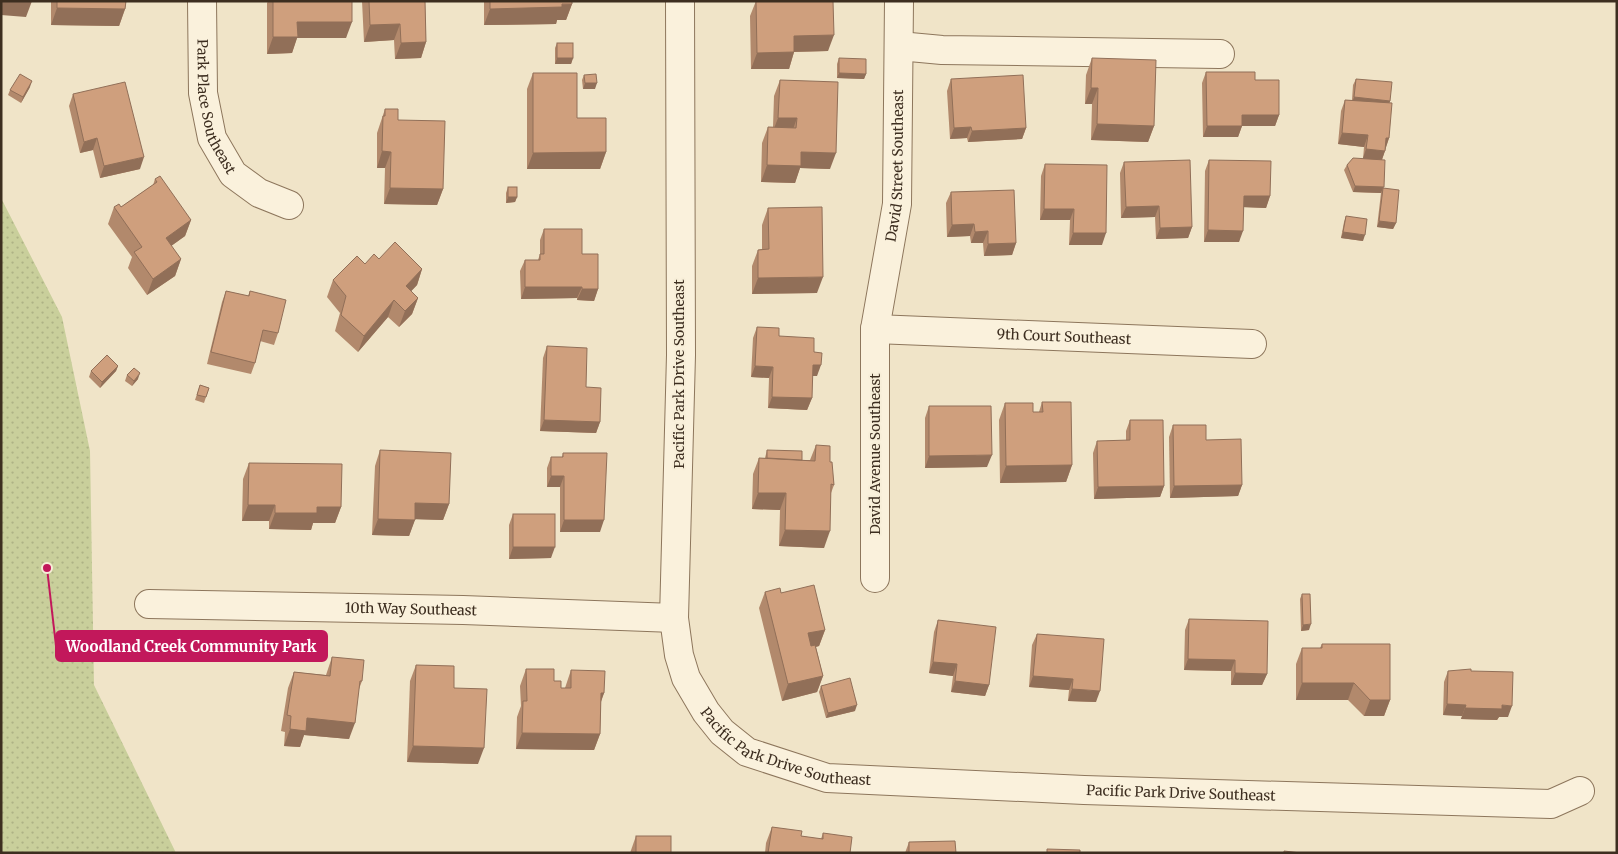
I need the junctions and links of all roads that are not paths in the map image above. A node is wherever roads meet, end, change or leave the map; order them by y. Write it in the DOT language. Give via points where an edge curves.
graph roads {
  1 [pos="202,1"];
  2 [pos="680,1"];
  3 [pos="899,1"];
  4 [pos="899,46"];
  5 [pos="1220,54"];
  6 [pos="289,205"];
  7 [pos="875,329"];
  8 [pos="1252,344"];
  9 [pos="875,578"];
  10 [pos="149,604"];
  11 [pos="674,618"];
  12 [pos="1580,790"];
  1 -- 6 [label="street, Park Place Southeast" via="204,93 212,138 233,174 259,193"];
  2 -- 11 [label="street, Pacific Park Drive Southeast" via="681,355"];
  3 -- 4 [label="street, David Street Southeast"];
  4 -- 5 [label="street" via="942,50"];
  4 -- 7 [label="street, David Street Southeast" via="897,204"];
  7 -- 8 [label="street, 9th Court Southeast"];
  7 -- 9 [label="street, David Avenue Southeast"];
  10 -- 11 [label="street, 10th Way Southeast"];
  11 -- 12 [label="street, Pacific Park Drive Southeast" via="686,678 722,732 747,752 827,778 1551,804"];
}
